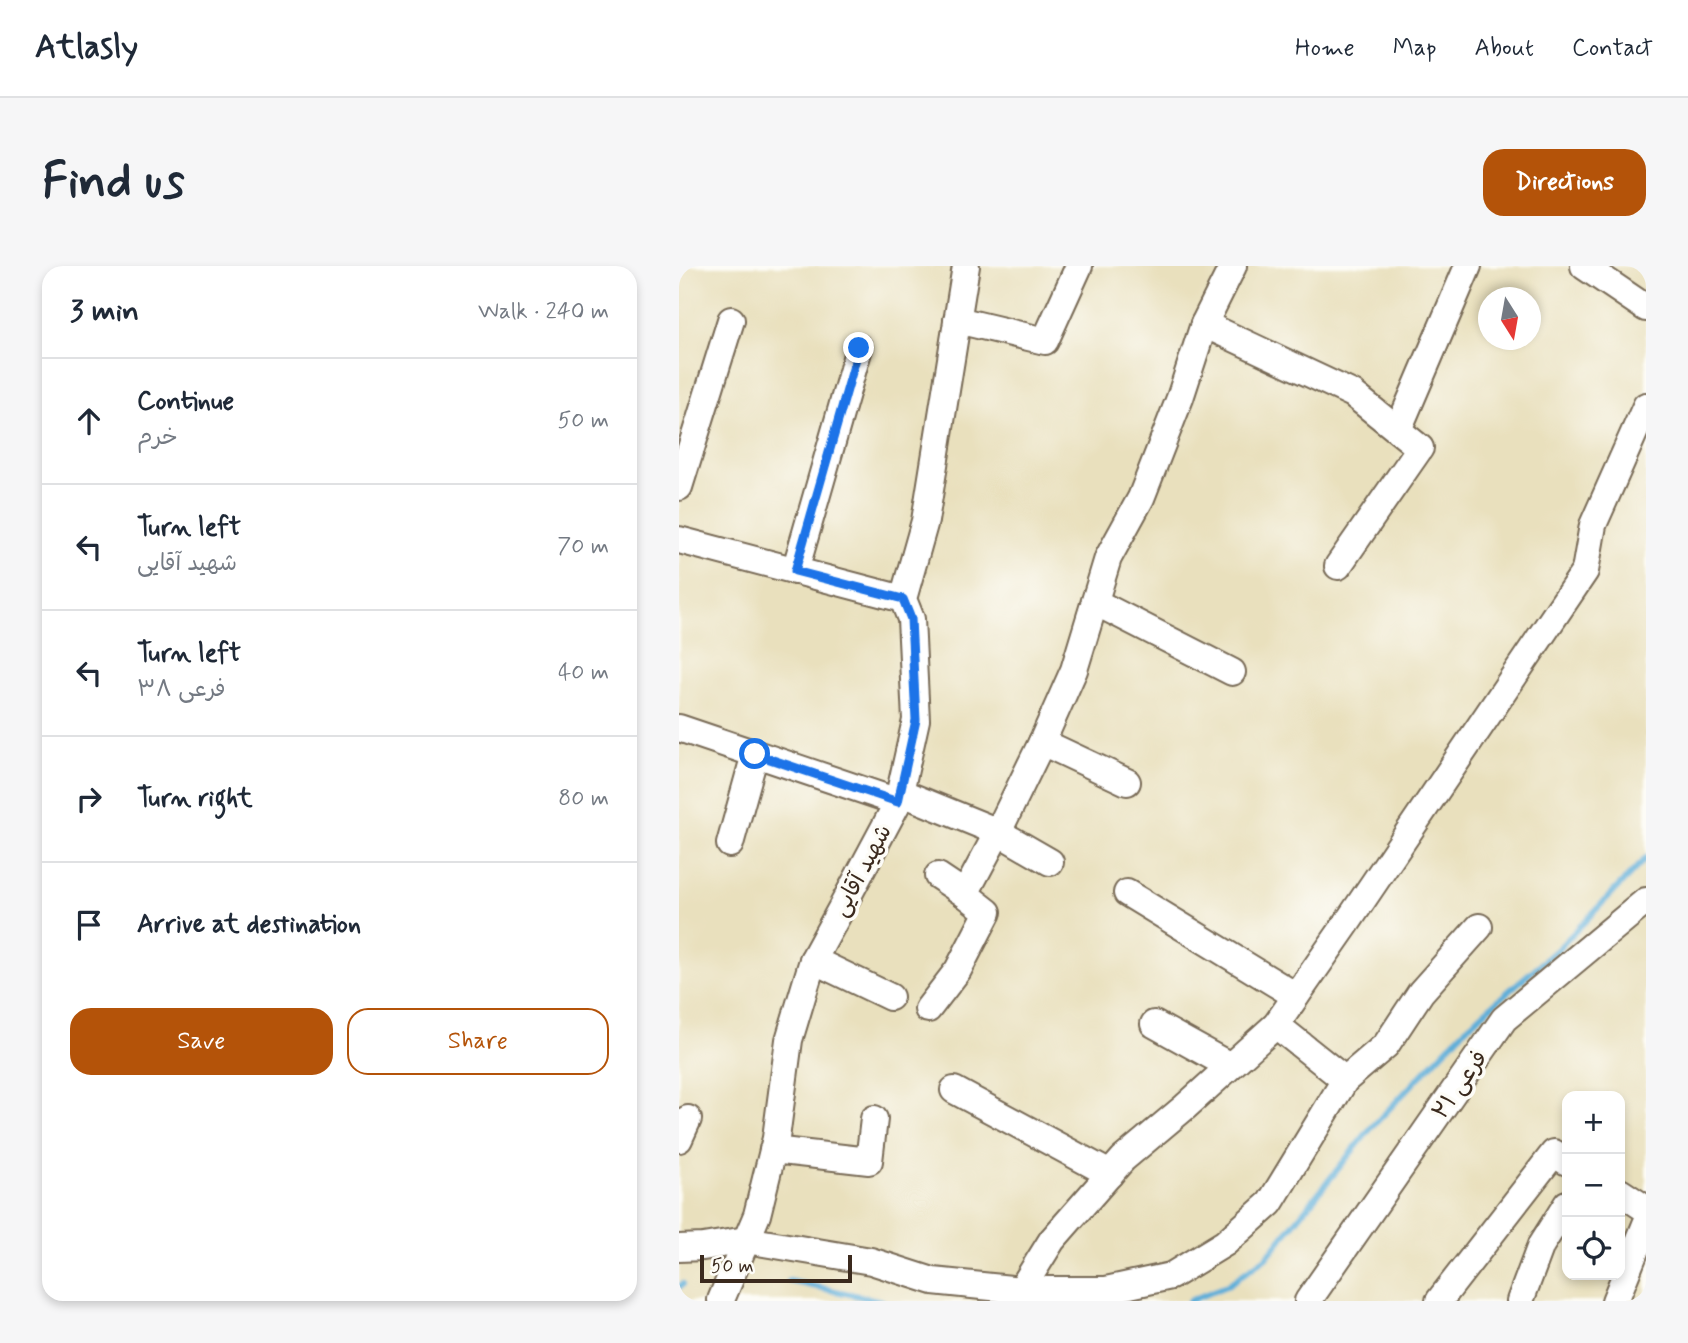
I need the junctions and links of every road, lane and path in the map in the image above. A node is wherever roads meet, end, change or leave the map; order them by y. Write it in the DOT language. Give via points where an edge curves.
graph roads {
  1 [pos="966,266"];
  2 [pos="1079,266"];
  3 [pos="1233,266"];
  4 [pos="1468,266"];
  5 [pos="1584,266"];
  6 [pos="1646,308"];
  7 [pos="731,320"];
  8 [pos="957,320"];
  9 [pos="1203,324"];
  10 [pos="859,348"];
  11 [pos="1646,406"];
  12 [pos="1398,430"];
  13 [pos="679,487"];
  14 [pos="679,540"];
  15 [pos="1338,566"];
  16 [pos="795,571"];
  17 [pos="903,599"];
  18 [pos="1095,602"];
  19 [pos="1232,672"];
  20 [pos="679,728"];
  21 [pos="1042,742"];
  22 [pos="755,754"];
  23 [pos="1127,782"];
  24 [pos="899,797"];
  25 [pos="998,832"];
  26 [pos="730,844"];
  27 [pos="1050,862"];
  28 [pos="938,876"];
  29 [pos="1127,893"];
  30 [pos="965,894"];
  31 [pos="1646,901"];
  32 [pos="1479,927"];
  33 [pos="813,960"];
  34 [pos="1296,996"];
  35 [pos="890,997"];
  36 [pos="928,1009"];
  37 [pos="1154,1024"];
  38 [pos="1276,1025"];
  39 [pos="1230,1066"];
  40 [pos="1345,1080"];
  41 [pos="954,1090"];
  42 [pos="874,1119"];
  43 [pos="773,1150"];
  44 [pos="1562,1159"];
  45 [pos="1110,1174"];
  46 [pos="1625,1195"];
  47 [pos="1646,1209"];
  48 [pos="1562,1212"];
  49 [pos="1646,1224"];
  50 [pos="746,1240"];
  51 [pos="679,1248"];
  52 [pos="1021,1290"];
  53 [pos="726,1301"];
  54 [pos="1308,1301"];
  55 [pos="1439,1301"];
  56 [pos="1520,1301"];
  57 [pos="1615,1301"];
  1 -- 8 [label="street"];
  2 -- 8 [label="street" via="1045,341"];
  3 -- 9 [label="street"];
  4 -- 12 [label="street"];
  5 -- 6 [label="street"];
  7 -- 13 [label="street"];
  8 -- 17 [label="street" via="925,521"];
  9 -- 12 [label="street" via="1353,394"];
  9 -- 18 [label="street" via="1180,398 1141,498 1108,558"];
  10 -- 16 [label="street"];
  11 -- 34 [label="street" via="1593,525 1585,571"];
  12 -- 15 [label="street" via="1420,448"];
  14 -- 16 [label="street"];
  16 -- 17 [label="street"];
  17 -- 24 [label="street, شهید آقایی" via="911,619 916,720"];
  18 -- 19 [label="street"];
  18 -- 21 [label="street" via="1074,670"];
  20 -- 22 [label="street"];
  21 -- 23 [label="street"];
  21 -- 25 [label="street"];
  22 -- 24 [label="street"];
  22 -- 26 [label="street"];
  24 -- 25 [label="street"];
  24 -- 33 [label="street, شهید آقایی"];
  25 -- 27 [label="street"];
  25 -- 30 [label="street"];
  28 -- 30 [label="street"];
  29 -- 34 [label="street"];
  30 -- 36 [label="street" via="988,912 958,970"];
  31 -- 54 [label="street, فرعی ۲۱" via="1504,1019"];
  32 -- 40 [label="street" via="1421,992 1386,1045"];
  33 -- 35 [label="street"];
  33 -- 43 [label="street, شهید آقایی" via="789,1040"];
  34 -- 38 [label="street"];
  37 -- 39 [label="street"];
  38 -- 39 [label="street"];
  38 -- 40 [label="street"];
  39 -- 45 [label="street"];
  40 -- 52 [label="street" via="1271,1203 1225,1243 1171,1276 1106,1290"];
  41 -- 45 [label="street"];
  42 -- 43 [label="street" via="869,1161"];
  43 -- 50 [label="street, شهید آقایی"];
  44 -- 55 [label="street" via="1554,1153"];
  45 -- 52 [label="street" via="1052,1240"];
  46 -- 47 [label="street"];
  48 -- 56 [label="street" via="1541,1245"];
  49 -- 57 [label="street"];
  50 -- 51 [label="street"];
  50 -- 52 [label="street" via="871,1261 933,1281"];
  50 -- 53 [label="street, شهید آقایی"];
}
